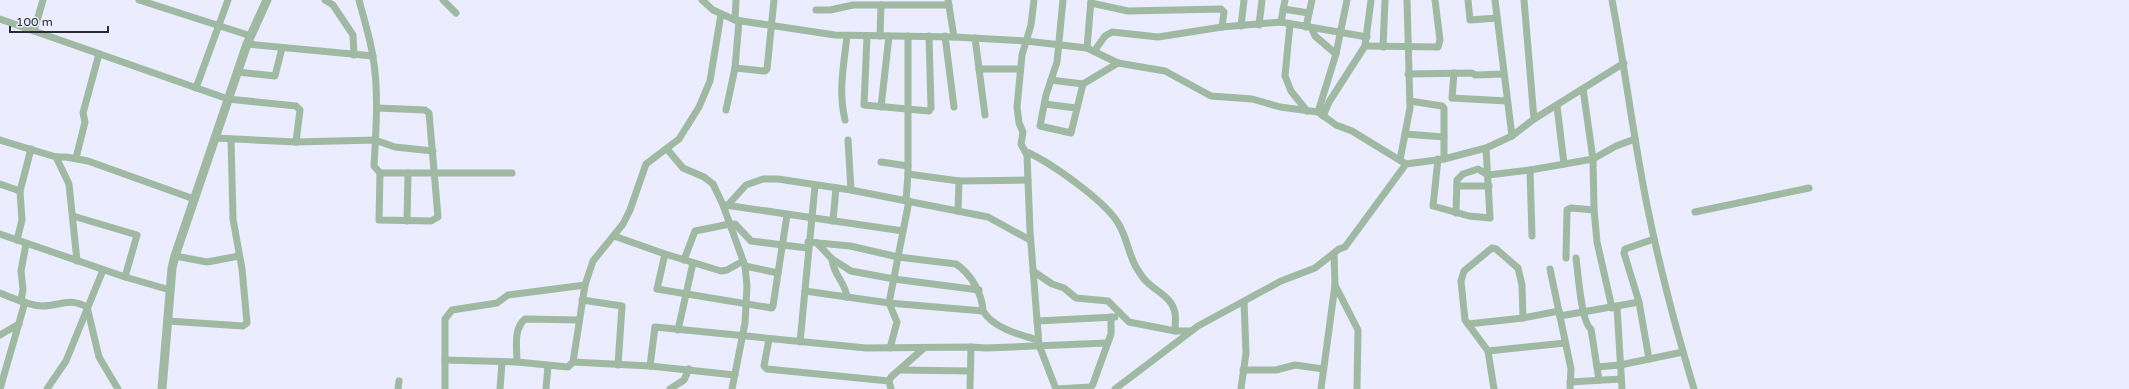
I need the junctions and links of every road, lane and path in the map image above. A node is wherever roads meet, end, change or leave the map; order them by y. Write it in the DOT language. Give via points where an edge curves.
graph roads {
  1 [pos="43,0"];
  2 [pos="139,0"];
  3 [pos="228,0"];
  4 [pos="267,0"];
  5 [pos="325,0"];
  6 [pos="359,0"];
  7 [pos="443,0"];
  8 [pos="702,0"];
  9 [pos="736,0"];
  10 [pos="774,0"];
  11 [pos="1034,0"];
  12 [pos="1063,0"];
  13 [pos="1244,0"];
  14 [pos="1262,0"];
  15 [pos="1285,0"];
  16 [pos="1312,0"];
  17 [pos="1347,0"];
  18 [pos="1371,0"];
  19 [pos="1385,0"];
  20 [pos="1407,0"];
  21 [pos="1435,0"];
  22 [pos="1468,0"];
  23 [pos="1495,0"];
  24 [pos="1524,0"];
  25 [pos="1612,0"];
  26 [pos="1091,2"];
  27 [pos="853,3"];
  28 [pos="948,3"];
  29 [pos="881,5"];
  30 [pos="1283,9"];
  31 [pos="816,10"];
  32 [pos="456,13"];
  33 [pos="1310,13"];
  34 [pos="721,14"];
  35 [pos="1497,18"];
  36 [pos="0,19"];
  37 [pos="737,20"];
  38 [pos="1281,22"];
  39 [pos="219,24"];
  40 [pos="1290,24"];
  41 [pos="1259,25"];
  42 [pos="773,26"];
  43 [pos="1241,26"];
  44 [pos="1222,28"];
  45 [pos="1309,28"];
  46 [pos="34,31"];
  47 [pos="1340,33"];
  48 [pos="847,36"];
  49 [pos="867,36"];
  50 [pos="880,36"];
  51 [pos="889,36"];
  52 [pos="908,36"];
  53 [pos="929,36"];
  54 [pos="945,36"];
  55 [pos="954,37"];
  56 [pos="1367,37"];
  57 [pos="975,38"];
  58 [pos="249,40"];
  59 [pos="1026,41"];
  60 [pos="1058,45"];
  61 [pos="1365,46"];
  62 [pos="1383,47"];
  63 [pos="1408,47"];
  64 [pos="282,48"];
  65 [pos="1087,48"];
  66 [pos="1095,50"];
  67 [pos="99,54"];
  68 [pos="1336,54"];
  69 [pos="354,55"];
  70 [pos="373,56"];
  71 [pos="1624,62"];
  72 [pos="1118,63"];
  73 [pos="735,68"];
  74 [pos="979,69"];
  75 [pos="1020,69"];
  76 [pos="237,72"];
  77 [pos="1454,73"];
  78 [pos="1408,74"];
  79 [pos="1504,74"];
  80 [pos="1051,80"];
  81 [pos="1083,84"];
  82 [pos="196,88"];
  83 [pos="1583,89"];
  84 [pos="228,99"];
  85 [pos="1410,101"];
  86 [pos="1507,101"];
  87 [pos="1045,104"];
  88 [pos="1557,106"];
  89 [pos="881,107"];
  90 [pos="377,108"];
  91 [pos="954,108"];
  92 [pos="1076,108"];
  93 [pos="909,109"];
  94 [pos="726,110"];
  95 [pos="1307,111"];
  96 [pos="1321,114"];
  97 [pos="985,115"];
  98 [pos="1534,119"];
  99 [pos="845,120"];
  100 [pos="1405,134"];
  101 [pos="1512,136"];
  102 [pos="1444,137"];
  103 [pos="215,138"];
  104 [pos="231,139"];
  105 [pos="1636,139"];
  106 [pos="0,140"];
  107 [pos="375,140"];
  108 [pos="848,140"];
  109 [pos="296,142"];
  110 [pos="1486,148"];
  111 [pos="31,149"];
  112 [pos="667,149"];
  113 [pos="433,151"];
  114 [pos="1027,152"];
  115 [pos="56,157"];
  116 [pos="76,158"];
  117 [pos="1441,159"];
  118 [pos="1593,159"];
  119 [pos="881,162"];
  120 [pos="1403,162"];
  121 [pos="1564,164"];
  122 [pos="908,170"];
  123 [pos="1530,170"];
  124 [pos="380,173"];
  125 [pos="408,173"];
  126 [pos="435,173"];
  127 [pos="512,173"];
  128 [pos="1488,174"];
  129 [pos="1028,180"];
  130 [pos="959,181"];
  131 [pos="0,184"];
  132 [pos="815,186"];
  133 [pos="1457,186"];
  134 [pos="1489,186"];
  135 [pos="836,188"];
  136 [pos="1809,188"];
  137 [pos="851,190"];
  138 [pos="20,191"];
  139 [pos="194,199"];
  140 [pos="907,201"];
  141 [pos="725,206"];
  142 [pos="1594,210"];
  143 [pos="958,211"];
  144 [pos="1695,212"];
  145 [pos="1456,213"];
  146 [pos="73,216"];
  147 [pos="787,216"];
  148 [pos="811,218"];
  149 [pos="407,221"];
  150 [pos="833,221"];
  151 [pos="730,224"];
  152 [pos="903,230"];
  153 [pos="0,234"];
  154 [pos="614,236"];
  155 [pos="1532,236"];
  156 [pos="1654,239"];
  157 [pos="16,240"];
  158 [pos="1030,240"];
  159 [pos="817,243"];
  160 [pos="26,244"];
  161 [pos="782,244"];
  162 [pos="808,245"];
  163 [pos="1339,250"];
  164 [pos="665,254"];
  165 [pos="175,256"];
  166 [pos="239,256"];
  167 [pos="898,256"];
  168 [pos="1566,258"];
  169 [pos="1576,258"];
  170 [pos="832,259"];
  171 [pos="684,260"];
  172 [pos="77,261"];
  173 [pos="693,263"];
  174 [pos="744,263"];
  175 [pos="1550,269"];
  176 [pos="103,270"];
  177 [pos="1033,271"];
  178 [pos="778,273"];
  179 [pos="125,277"];
  180 [pos="894,279"];
  181 [pos="585,285"];
  182 [pos="1335,286"];
  183 [pos="170,290"];
  184 [pos="979,290"];
  185 [pos="805,291"];
  186 [pos="0,293"];
  187 [pos="684,295"];
  188 [pos="847,297"];
  189 [pos="582,300"];
  190 [pos="23,301"];
  191 [pos="1244,302"];
  192 [pos="1639,302"];
  193 [pos="889,303"];
  194 [pos="746,304"];
  195 [pos="86,308"];
  196 [pos="1614,308"];
  197 [pos="983,311"];
  198 [pos="1583,313"];
  199 [pos="1559,314"];
  200 [pos="1121,316"];
  201 [pos="1111,317"];
  202 [pos="1523,318"];
  203 [pos="579,320"];
  204 [pos="168,321"];
  205 [pos="1037,321"];
  206 [pos="19,324"];
  207 [pos="1468,324"];
  208 [pos="678,330"];
  209 [pos="1175,331"];
  210 [pos="1191,331"];
  211 [pos="0,335"];
  212 [pos="742,336"];
  213 [pos="769,339"];
  214 [pos="800,342"];
  215 [pos="1107,342"];
  216 [pos="1038,343"];
  217 [pos="1565,343"];
  218 [pos="971,347"];
  219 [pos="890,348"];
  220 [pos="924,348"];
  221 [pos="1488,351"];
  222 [pos="1682,352"];
  223 [pos="1649,359"];
  224 [pos="445,360"];
  225 [pos="502,362"];
  226 [pos="517,362"];
  227 [pos="573,362"];
  228 [pos="618,365"];
  229 [pos="548,366"];
  230 [pos="650,366"];
  231 [pos="1620,366"];
  232 [pos="1597,367"];
  233 [pos="689,369"];
  234 [pos="1323,369"];
  235 [pos="901,370"];
  236 [pos="1244,370"];
  237 [pos="970,371"];
  238 [pos="735,375"];
  239 [pos="1621,379"];
  240 [pos="1599,380"];
  241 [pos="889,381"];
  242 [pos="682,386"];
  243 [pos="1570,386"];
  244 [pos="1119,388"];
  245 [pos="0,389"];
  246 [pos="47,389"];
  247 [pos="118,389"];
  248 [pos="162,389"];
  249 [pos="445,389"];
  250 [pos="500,389"];
  251 [pos="546,389"];
  252 [pos="670,389"];
  253 [pos="732,389"];
  254 [pos="891,389"];
  255 [pos="970,389"];
  256 [pos="1056,389"];
  257 [pos="1241,389"];
  258 [pos="1321,389"];
  259 [pos="1357,389"];
  260 [pos="1494,389"];
  261 [pos="1622,389"];
  262 [pos="1694,389"];
  1 -- 46 [label="street"];
  2 -- 39 [label="street"];
  3 -- 39 [label="street"];
  4 -- 58 [label="street"];
  5 -- 69 [label="street" via="333,5 353,35"];
  6 -- 70 [label="street"];
  7 -- 32 [label="street"];
  8 -- 34 [label="street"];
  9 -- 37 [label="street"];
  10 -- 42 [label="street"];
  11 -- 59 [label="street"];
  12 -- 60 [label="street"];
  13 -- 43 [label="street"];
  14 -- 41 [label="street"];
  15 -- 30 [label="street"];
  16 -- 33 [label="street"];
  17 -- 47 [label="street"];
  18 -- 56 [label="street"];
  19 -- 62 [label="street"];
  20 -- 63 [label="street"];
  21 -- 63 [label="street" via="1438,47"];
  22 -- 35 [label="street" via="1470,20"];
  23 -- 35 [label="street"];
  24 -- 98 [label="street"];
  25 -- 71 [label="street"];
  26 -- 44 [label="street" via="1128,11 1221,10 1224,12"];
  26 -- 65 [label="street"];
  27 -- 29 [label="street"];
  27 -- 31 [label="street" via="830,10"];
  28 -- 29 [label="street"];
  28 -- 55 [label="street"];
  29 -- 50 [label="street"];
  30 -- 33 [label="street"];
  30 -- 38 [label="street"];
  33 -- 45 [label="street"];
  34 -- 37 [label="street"];
  34 -- 112 [label="street" via="707,92 684,133"];
  35 -- 79 [label="street"];
  36 -- 46 [label="street"];
  37 -- 42 [label="street"];
  37 -- 73 [label="street"];
  38 -- 40 [label="street"];
  38 -- 41 [label="street"];
  39 -- 58 [label="street"];
  39 -- 82 [label="street"];
  40 -- 45 [label="street"];
  40 -- 95 [label="street" via="1285,76 1291,91"];
  41 -- 43 [label="street"];
  42 -- 48 [label="street"];
  42 -- 73 [label="street" via="766,70"];
  43 -- 44 [label="street"];
  44 -- 66 [label="street" via="1158,37 1112,32 1105,36"];
  45 -- 47 [label="street"];
  45 -- 68 [label="street"];
  46 -- 67 [label="street"];
  47 -- 56 [label="street"];
  47 -- 68 [label="street"];
  48 -- 49 [label="street"];
  48 -- 99 [label="street" via="841,84 841,103"];
  49 -- 50 [label="street"];
  49 -- 89 [label="street" via="863,104"];
  50 -- 51 [label="street"];
  51 -- 52 [label="street"];
  51 -- 89 [label="street"];
  52 -- 53 [label="street"];
  52 -- 93 [label="street"];
  53 -- 54 [label="street"];
  53 -- 93 [label="street" via="932,108 929,111"];
  54 -- 55 [label="street"];
  54 -- 91 [label="street"];
  55 -- 57 [label="street"];
  56 -- 61 [label="street"];
  57 -- 59 [label="street"];
  57 -- 74 [label="street"];
  58 -- 64 [label="street"];
  58 -- 76 [label="street"];
  59 -- 60 [label="street"];
  59 -- 75 [label="street"];
  60 -- 65 [label="street"];
  60 -- 80 [label="street" via="1057,62"];
  61 -- 62 [label="street"];
  61 -- 96 [label="street"];
  62 -- 63 [label="street"];
  63 -- 78 [label="street"];
  64 -- 69 [label="street"];
  64 -- 76 [label="street" via="275,76"];
  65 -- 66 [label="street"];
  66 -- 72 [label="street"];
  67 -- 82 [label="street"];
  67 -- 116 [label="street" via="83,113 85,122"];
  68 -- 96 [label="street"];
  69 -- 70 [label="street"];
  70 -- 90 [label="street"];
  71 -- 83 [label="street"];
  71 -- 105 [label="street"];
  72 -- 81 [label="street"];
  72 -- 95 [label="street" via="1165,71 1211,96 1252,99"];
  73 -- 94 [label="street"];
  74 -- 75 [label="street"];
  74 -- 97 [label="street"];
  75 -- 114 [label="street" via="1017,107 1022,140"];
  76 -- 84 [label="street"];
  77 -- 78 [label="street"];
  77 -- 79 [label="street"];
  77 -- 86 [label="street" via="1452,98"];
  78 -- 85 [label="street"];
  79 -- 86 [label="street"];
  80 -- 81 [label="street"];
  80 -- 87 [label="street"];
  81 -- 92 [label="street"];
  82 -- 84 [label="street"];
  83 -- 88 [label="street"];
  83 -- 118 [label="street"];
  84 -- 103 [label="street"];
  84 -- 109 [label="street" via="298,108 300,110"];
  85 -- 100 [label="street"];
  85 -- 102 [label="street" via="1444,107"];
  86 -- 101 [label="street"];
  87 -- 92 [label="street"];
  87 -- 92 [label="street" via="1040,126 1069,133 1072,131"];
  88 -- 98 [label="street"];
  88 -- 121 [label="street"];
  89 -- 93 [label="street"];
  90 -- 107 [label="street"];
  90 -- 113 [label="street" via="427,111"];
  93 -- 122 [label="street"];
  95 -- 96 [label="street"];
  96 -- 120 [label="street"];
  98 -- 101 [label="street"];
  100 -- 102 [label="street"];
  100 -- 120 [label="street"];
  101 -- 110 [label="street"];
  102 -- 117 [label="street"];
  103 -- 104 [label="street"];
  103 -- 139 [label="street"];
  104 -- 109 [label="street"];
  104 -- 166 [label="street" via="233,219"];
  105 -- 118 [label="street" via="1616,146"];
  105 -- 156 [label="street"];
  106 -- 111 [label="street"];
  107 -- 109 [label="street"];
  107 -- 113 [label="street" via="395,147"];
  107 -- 124 [label="street" via="374,166"];
  108 -- 137 [label="street"];
  110 -- 117 [label="street"];
  110 -- 128 [label="street"];
  111 -- 115 [label="street"];
  111 -- 138 [label="street"];
  112 -- 141 [label="street" via="683,168 710,180"];
  112 -- 154 [label="street" via="646,164 630,210"];
  113 -- 126 [label="street"];
  114 -- 129 [label="street"];
  114 -- 209 [label="street" via="1047,162 1118,222 1128,241 1136,268 1147,282 1162,292 1172,306 1175,312"];
  115 -- 116 [label="street"];
  115 -- 146 [label="street" via="70,184"];
  116 -- 139 [label="street"];
  117 -- 120 [label="street"];
  117 -- 145 [label="street" via="1433,206"];
  118 -- 121 [label="street"];
  118 -- 142 [label="street"];
  119 -- 122 [label="street"];
  120 -- 163 [label="street"];
  121 -- 123 [label="street"];
  122 -- 130 [label="street"];
  122 -- 140 [label="street"];
  123 -- 128 [label="street"];
  123 -- 155 [label="street"];
  124 -- 125 [label="street"];
  124 -- 149 [label="street" via="379,220"];
  125 -- 126 [label="street"];
  125 -- 149 [label="street"];
  126 -- 127 [label="street"];
  126 -- 149 [label="street" via="438,217 432,221"];
  128 -- 133 [label="street" via="1478,169 1468,171 1459,177"];
  128 -- 134 [label="street"];
  129 -- 130 [label="street"];
  129 -- 158 [label="street"];
  130 -- 143 [label="street"];
  131 -- 138 [label="street"];
  132 -- 135 [label="street"];
  132 -- 141 [label="street" via="778,179 762,179 746,185"];
  132 -- 148 [label="street"];
  133 -- 134 [label="street"];
  133 -- 145 [label="street"];
  134 -- 145 [label="street" via="1490,218"];
  135 -- 137 [label="street"];
  135 -- 150 [label="street"];
  136 -- 144 [label="street"];
  137 -- 140 [label="street"];
  138 -- 157 [label="street" via="22,220"];
  139 -- 165 [label="street"];
  140 -- 143 [label="street"];
  140 -- 152 [label="street"];
  141 -- 147 [label="street"];
  141 -- 151 [label="street"];
  142 -- 168 [label="street" via="1567,210"];
  142 -- 196 [label="street" via="1598,245"];
  143 -- 158 [label="street" via="995,219"];
  146 -- 172 [label="street"];
  146 -- 179 [label="street" via="136,236"];
  147 -- 148 [label="street"];
  147 -- 161 [label="street"];
  148 -- 150 [label="street"];
  148 -- 162 [label="street"];
  150 -- 152 [label="street"];
  151 -- 161 [label="street" via="735,224 751,241"];
  151 -- 171 [label="street" via="695,231"];
  151 -- 174 [label="street"];
  152 -- 167 [label="street"];
  153 -- 157 [label="street"];
  154 -- 164 [label="street"];
  154 -- 181 [label="street" via="593,261"];
  156 -- 192 [label="street" via="1625,249"];
  156 -- 222 [label="street"];
  157 -- 160 [label="street"];
  158 -- 177 [label="street"];
  159 -- 162 [label="street"];
  159 -- 167 [label="street" via="850,246"];
  159 -- 170 [label="street"];
  160 -- 172 [label="street"];
  160 -- 190 [label="street" via="21,271"];
  161 -- 162 [label="street"];
  161 -- 178 [label="street"];
  162 -- 185 [label="street"];
  163 -- 182 [label="street"];
  163 -- 191 [label="street" via="1315,268 1281,281"];
  164 -- 171 [label="street"];
  164 -- 187 [label="street" via="657,289"];
  165 -- 166 [label="street" via="207,262"];
  165 -- 183 [label="street"];
  166 -- 204 [label="street" via="247,323 245,325"];
  167 -- 180 [label="street"];
  167 -- 184 [label="street" via="956,264"];
  169 -- 198 [label="street"];
  170 -- 180 [label="street" via="851,271"];
  170 -- 188 [label="street" via="835,272 846,287"];
  171 -- 173 [label="street"];
  172 -- 176 [label="street"];
  173 -- 174 [label="street" via="721,271"];
  173 -- 187 [label="street"];
  174 -- 178 [label="street"];
  174 -- 194 [label="street"];
  175 -- 199 [label="street"];
  176 -- 179 [label="street"];
  176 -- 195 [label="street"];
  177 -- 200 [label="street" via="1052,284 1064,288 1076,298 1108,301"];
  177 -- 205 [label="street"];
  178 -- 194 [label="street" via="774,306 770,308"];
  179 -- 183 [label="street"];
  180 -- 184 [label="street"];
  180 -- 193 [label="street"];
  181 -- 189 [label="street"];
  181 -- 224 [label="street" via="508,295 497,303 452,310 445,319"];
  182 -- 234 [label="street"];
  182 -- 259 [label="street" via="1358,330"];
  183 -- 204 [label="street"];
  184 -- 197 [label="street"];
  185 -- 188 [label="street"];
  185 -- 214 [label="street"];
  186 -- 190 [label="street"];
  187 -- 194 [label="street"];
  187 -- 208 [label="street"];
  188 -- 193 [label="street"];
  189 -- 203 [label="street"];
  189 -- 228 [label="street" via="622,306"];
  190 -- 195 [label="street" via="43,306 71,301"];
  190 -- 206 [label="street"];
  191 -- 210 [label="street"];
  191 -- 236 [label="street"];
  192 -- 196 [label="street"];
  192 -- 223 [label="street"];
  193 -- 197 [label="street"];
  193 -- 219 [label="street" via="897,322"];
  194 -- 212 [label="street"];
  195 -- 246 [label="street" via="66,361"];
  195 -- 247 [label="street" via="99,357"];
  196 -- 198 [label="street"];
  196 -- 231 [label="street"];
  197 -- 216 [label="street" via="989,320"];
  198 -- 199 [label="street"];
  198 -- 232 [label="street" via="1587,326 1591,329"];
  199 -- 202 [label="street"];
  199 -- 217 [label="street"];
  200 -- 201 [label="street"];
  200 -- 209 [label="street" via="1141,326"];
  201 -- 205 [label="street"];
  201 -- 215 [label="street"];
  202 -- 207 [label="street"];
  202 -- 207 [label="street" via="1522,285 1518,268 1493,248 1464,271 1462,276 1464,315"];
  203 -- 226 [label="street" via="525,319 517,329"];
  203 -- 227 [label="street"];
  204 -- 248 [label="street"];
  205 -- 216 [label="street"];
  206 -- 211 [label="street"];
  206 -- 245 [label="street"];
  207 -- 221 [label="street"];
  208 -- 212 [label="street"];
  208 -- 230 [label="street" via="653,329"];
  209 -- 210 [label="street"];
  210 -- 244 [label="street"];
  212 -- 213 [label="street"];
  212 -- 238 [label="street"];
  213 -- 214 [label="street"];
  213 -- 241 [label="street" via="764,366 767,369"];
  214 -- 219 [label="street" via="855,348"];
  215 -- 216 [label="street"];
  215 -- 256 [label="street" via="1091,387"];
  216 -- 218 [label="street"];
  216 -- 256 [label="street"];
  217 -- 221 [label="street"];
  217 -- 243 [label="street" via="1571,369"];
  218 -- 220 [label="street"];
  218 -- 237 [label="street"];
  219 -- 220 [label="street"];
  220 -- 235 [label="street"];
  221 -- 260 [label="street"];
  222 -- 223 [label="street"];
  222 -- 262 [label="street"];
  223 -- 231 [label="street"];
  224 -- 225 [label="street"];
  224 -- 249 [label="street"];
  225 -- 226 [label="street"];
  225 -- 250 [label="street"];
  226 -- 229 [label="street"];
  227 -- 228 [label="street"];
  227 -- 229 [label="street" via="568,367"];
  228 -- 230 [label="street"];
  229 -- 251 [label="street"];
  230 -- 233 [label="street"];
  231 -- 232 [label="street"];
  231 -- 239 [label="street"];
  232 -- 240 [label="street"];
  233 -- 238 [label="street"];
  233 -- 242 [label="street"];
  234 -- 236 [label="street" via="1295,365 1276,370"];
  234 -- 258 [label="street"];
  235 -- 237 [label="street"];
  235 -- 241 [label="street"];
  236 -- 257 [label="street"];
  237 -- 255 [label="street"];
  238 -- 253 [label="street"];
  239 -- 240 [label="street"];
  239 -- 261 [label="street"];
  240 -- 243 [label="street"];
  241 -- 254 [label="street"];
  242 -- 252 [label="street"];
}
